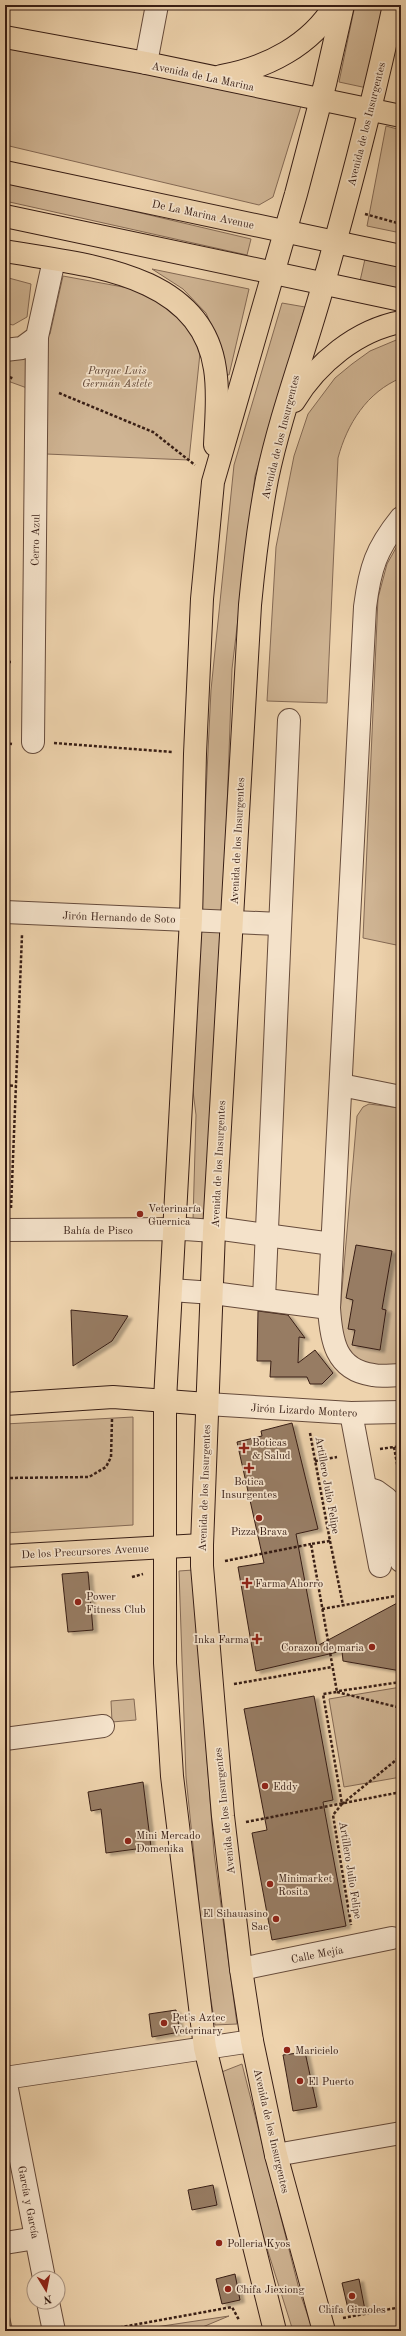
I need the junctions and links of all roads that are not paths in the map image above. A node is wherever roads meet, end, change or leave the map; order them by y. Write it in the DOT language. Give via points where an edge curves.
graph roads {
  1 [pos="157,5"];
  2 [pos="336,5"];
  3 [pos="343,5"];
  4 [pos="394,5"];
  5 [pos="5,37"];
  6 [pos="146,63"];
  7 [pos="213,78"];
  8 [pos="321,100"];
  9 [pos="370,110"];
  10 [pos="401,116"];
  11 [pos="5,172"];
  12 [pos="5,216"];
  13 [pos="285,232"];
  14 [pos="335,242"];
  15 [pos="5,251"];
  16 [pos="401,256"];
  17 [pos="54,260"];
  18 [pos="273,273"];
  19 [pos="324,284"];
  20 [pos="401,300"];
  21 [pos="401,322"];
  22 [pos="37,337"];
  23 [pos="5,350"];
  24 [pos="283,419"];
  25 [pos="214,476"];
  26 [pos="401,518"];
  27 [pos="289,720"];
  28 [pos="33,742"];
  29 [pos="14,913"];
  30 [pos="191,919"];
  31 [pos="233,921"];
  32 [pos="280,924"];
  33 [pos="341,1085"];
  34 [pos="401,1097"];
  35 [pos="174,1229"];
  36 [pos="7,1230"];
  37 [pos="215,1230"];
  38 [pos="266,1235"];
  39 [pos="332,1244"];
  40 [pos="171,1290"];
  41 [pos="213,1293"];
  42 [pos="264,1299"];
  43 [pos="329,1308"];
  44 [pos="401,1375"];
  45 [pos="165,1400"];
  46 [pos="5,1404"];
  47 [pos="207,1404"];
  48 [pos="401,1412"];
  49 [pos="351,1413"];
  50 [pos="202,1545"];
  51 [pos="166,1546"];
  52 [pos="5,1556"];
  53 [pos="391,1564"];
  54 [pos="103,1726"];
  55 [pos="5,1739"];
  56 [pos="392,1938"];
  57 [pos="241,1969"];
  58 [pos="252,2041"];
  59 [pos="205,2048"];
  60 [pos="5,2079"];
  61 [pos="401,2133"];
  62 [pos="276,2155"];
  63 [pos="36,2238"];
  64 [pos="5,2243"];
  65 [pos="42,2270"];
  66 [pos="50,2310"];
  67 [pos="322,2327"];
  68 [pos="54,2331"];
  69 [pos="275,2331"];
  1 -- 6 [label="street"];
  2 -- 7 [label="main road" via="314,32 292,50 247,71"];
  3 -- 8 [label="main road"];
  4 -- 9 [label="main road, Avenida de los Insurgentes"];
  5 -- 6 [label="main road, Avenida de La Marina"];
  6 -- 7 [label="main road, Avenida de La Marina"];
  7 -- 8 [label="main road, Avenida de La Marina"];
  8 -- 9 [label="main road, Avenida de La Marina"];
  8 -- 13 [label="main road"];
  9 -- 10 [label="main road, Avenida de La Marina"];
  9 -- 14 [label="main road, Avenida de los Insurgentes"];
  11 -- 13 [label="main road, De La Marina Avenue"];
  12 -- 18 [label="main road"];
  13 -- 14 [label="main road, De La Marina Avenue"];
  13 -- 18 [label="main road"];
  14 -- 16 [label="main road, De La Marina Avenue"];
  14 -- 19 [label="main road, Avenida de los Insurgentes"];
  15 -- 17 [label="main road"];
  17 -- 22 [label="street, Cerro Azul"];
  17 -- 25 [label="main road" via="116,272 148,283 176,301 198,324 209,345 215,369 217,398"];
  18 -- 19 [label="main road"];
  18 -- 25 [label="main road"];
  19 -- 20 [label="main road"];
  19 -- 24 [label="main road, Avenida de los Insurgentes"];
  21 -- 24 [label="main road" via="351,342 324,363 301,389"];
  22 -- 23 [label="street" via="22,348"];
  22 -- 28 [label="street, Cerro Azul"];
  24 -- 31 [label="main road, Avenida de los Insurgentes" via="262,508 250,605"];
  25 -- 30 [label="main road" via="202,599"];
  26 -- 33 [label="street" via="384,539 370,572 365,607"];
  27 -- 32 [label="street"];
  29 -- 30 [label="street, Jirón Hernando de Soto"];
  30 -- 31 [label="street, Jirón Hernando de Soto"];
  30 -- 35 [label="main road"];
  31 -- 32 [label="street, Jirón Hernando de Soto"];
  31 -- 37 [label="main road, Avenida de los Insurgentes"];
  32 -- 38 [label="street"];
  33 -- 34 [label="street"];
  33 -- 39 [label="street"];
  35 -- 36 [label="street, Bahía de Pisco"];
  35 -- 37 [label="street, Bahía de Pisco"];
  35 -- 40 [label="main road"];
  37 -- 38 [label="street, Bahía de Pisco"];
  37 -- 41 [label="main road, Avenida de los Insurgentes"];
  38 -- 39 [label="street, Bahía de Pisco"];
  38 -- 42 [label="street"];
  39 -- 43 [label="street"];
  40 -- 41 [label="street"];
  40 -- 45 [label="main road"];
  41 -- 42 [label="street"];
  41 -- 47 [label="main road, Avenida de los Insurgentes"];
  42 -- 43 [label="street"];
  43 -- 44 [label="street" via="330,1333 337,1353 351,1368 373,1376"];
  45 -- 46 [label="main road" via="113,1397"];
  45 -- 47 [label="main road"];
  45 -- 51 [label="main road"];
  47 -- 49 [label="street, Jirón Lizardo Montero"];
  47 -- 50 [label="main road, Avenida de los Insurgentes"];
  48 -- 49 [label="street, Jirón Lizardo Montero"];
  49 -- 53 [label="street" via="366,1488"];
  50 -- 51 [label="main road, De los Precursores Avenue"];
  50 -- 57 [label="main road, Avenida de los Insurgentes" via="212,1687"];
  51 -- 52 [label="main road, De los Precursores Avenue"];
  51 -- 59 [label="main road" via="165,1663 172,1776"];
  54 -- 55 [label="street"];
  56 -- 57 [label="street, Calle Mejía"];
  57 -- 58 [label="main road, Avenida de los Insurgentes"];
  58 -- 59 [label="street"];
  58 -- 62 [label="main road, Avenida de los Insurgentes"];
  59 -- 60 [label="street"];
  59 -- 69 [label="main road"];
  60 -- 63 [label="street, García y García"];
  61 -- 62 [label="street"];
  62 -- 67 [label="main road, Avenida de los Insurgentes"];
  63 -- 64 [label="street"];
  63 -- 65 [label="street, García y García"];
  66 -- 68 [label="street"];
}
